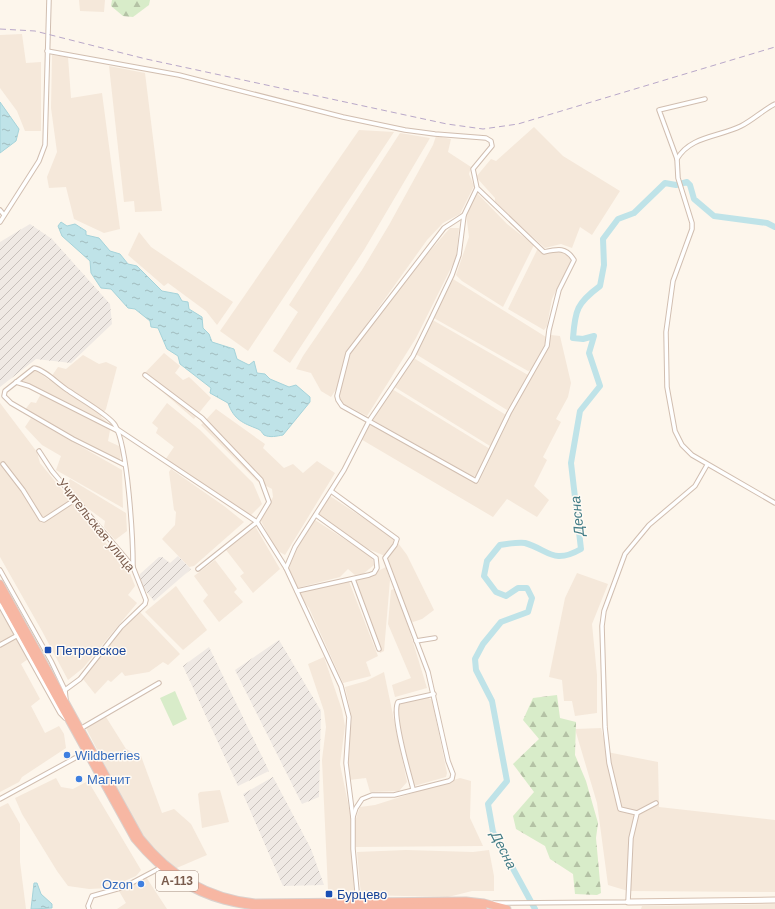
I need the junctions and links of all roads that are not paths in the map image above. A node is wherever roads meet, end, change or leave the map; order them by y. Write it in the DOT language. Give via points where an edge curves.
graph roads {
  1 [pos="49,0"];
  2 [pos="47,51"];
  3 [pos="705,99"];
  4 [pos="775,104"];
  5 [pos="677,159"];
  6 [pos="477,188"];
  7 [pos="0,210"];
  8 [pos="4,215"];
  9 [pos="464,215"];
  10 [pos="0,222"];
  11 [pos="145,375"];
  12 [pos="16,382"];
  13 [pos="370,421"];
  14 [pos="118,430"];
  15 [pos="39,451"];
  16 [pos="3,464"];
  17 [pos="124,465"];
  18 [pos="707,465"];
  19 [pos="331,491"];
  20 [pos="76,499"];
  21 [pos="775,504"];
  22 [pos="316,514"];
  23 [pos="257,522"];
  24 [pos="133,567"];
  25 [pos="286,568"];
  26 [pos="198,569"];
  27 [pos="0,570"];
  28 [pos="353,578"];
  29 [pos="0,584"];
  30 [pos="297,591"];
  31 [pos="0,595"];
  32 [pos="0,605"];
  33 [pos="18,635"];
  34 [pos="435,638"];
  35 [pos="416,641"];
  36 [pos="0,645"];
  37 [pos="379,649"];
  38 [pos="158,683"];
  39 [pos="65,690"];
  40 [pos="434,694"];
  41 [pos="67,705"];
  42 [pos="69,722"];
  43 [pos="80,729"];
  44 [pos="86,752"];
  45 [pos="413,789"];
  46 [pos="0,799"];
  47 [pos="656,803"];
  48 [pos="637,813"];
  49 [pos="353,818"];
  50 [pos="160,868"];
  51 [pos="775,900"];
  52 [pos="358,902"];
  53 [pos="628,902"];
  54 [pos="484,906"];
  55 [pos="89,909"];
  56 [pos="293,909"];
  57 [pos="507,909"];
  1 -- 2 [label="street"];
  2 -- 6 [label="street" via="179,75 343,117 405,130 486,138 491,141 492,146 473,169"];
  2 -- 8 [label="street" via="45,145 39,161"];
  3 -- 5 [label="street" via="659,110"];
  4 -- 5 [label="street" via="742,126 695,141"];
  5 -- 18 [label="street" via="678,179 692,229 678,264 669,298 666,332 667,387 678,440 686,450"];
  6 -- 9 [label="street"];
  6 -- 13 [label="street" via="544,252 562,249 570,252 574,260 559,290 548,330 547,346 509,413 476,481"];
  7 -- 8 [label="street"];
  8 -- 10 [label="street"];
  9 -- 13 [label="street" via="459,255 446,289 413,356"];
  9 -- 13 [label="street" via="444,228 348,353 338,400 342,406"];
  11 -- 23 [label="street" via="202,418 261,480 270,502"];
  12 -- 14 [label="street" via="36,389"];
  12 -- 14 [label="street" via="34,368 40,369 114,424"];
  12 -- 17 [label="street" via="5,391 6,400"];
  13 -- 19 [label="street"];
  14 -- 17 [label="street"];
  14 -- 23 [label="street"];
  15 -- 20 [label="street, Учительская улица"];
  16 -- 20 [label="street" via="41,519 44,520"];
  17 -- 24 [label="street"];
  18 -- 21 [label="street"];
  18 -- 48 [label="street" via="695,486 649,525 626,554 604,611 604,702 609,763 620,809"];
  19 -- 22 [label="street"];
  19 -- 35 [label="street" via="397,539 385,558"];
  20 -- 24 [label="street, Учительская улица"];
  22 -- 25 [label="street" via="295,547"];
  22 -- 28 [label="street" via="376,558 378,566 374,573"];
  23 -- 25 [label="street"];
  23 -- 26 [label="street"];
  24 -- 39 [label="street, Учительская улица" via="146,600 145,604 121,627 80,679"];
  25 -- 30 [label="street"];
  27 -- 39 [label="street"];
  28 -- 30 [label="street"];
  28 -- 37 [label="street"];
  29 -- 41 [label="highway, А-113"];
  30 -- 49 [label="street" via="341,686 350,717 346,763"];
  31 -- 42 [label="highway, А-113"];
  32 -- 33 [label="street"];
  33 -- 36 [label="street"];
  33 -- 42 [label="street" via="60,713"];
  34 -- 35 [label="street"];
  35 -- 40 [label="street"];
  38 -- 43 [label="street"];
  39 -- 41 [label="street"];
  40 -- 45 [label="street" via="398,702 395,708"];
  40 -- 45 [label="street" via="453,777 449,781"];
  41 -- 43 [label="highway, А-113"];
  42 -- 44 [label="highway, А-113"];
  43 -- 52 [label="highway, А-113" via="140,838 161,861 188,882 214,895 246,902"];
  44 -- 46 [label="street"];
  44 -- 50 [label="highway, А-113" via="135,839"];
  45 -- 49 [label="street" via="394,795 367,797 356,808"];
  47 -- 48 [label="street"];
  48 -- 53 [label="street" via="631,838"];
  49 -- 52 [label="street"];
  50 -- 55 [label="street" via="124,887 92,896"];
  50 -- 56 [label="highway, А-113" via="185,886 214,900 251,908"];
  51 -- 53 [label="street"];
  52 -- 54 [label="highway, А-113" via="466,900"];
  53 -- 54 [label="street" via="519,903"];
  54 -- 56 [label="highway, А-113"];
  54 -- 57 [label="highway, А-113"];
}
